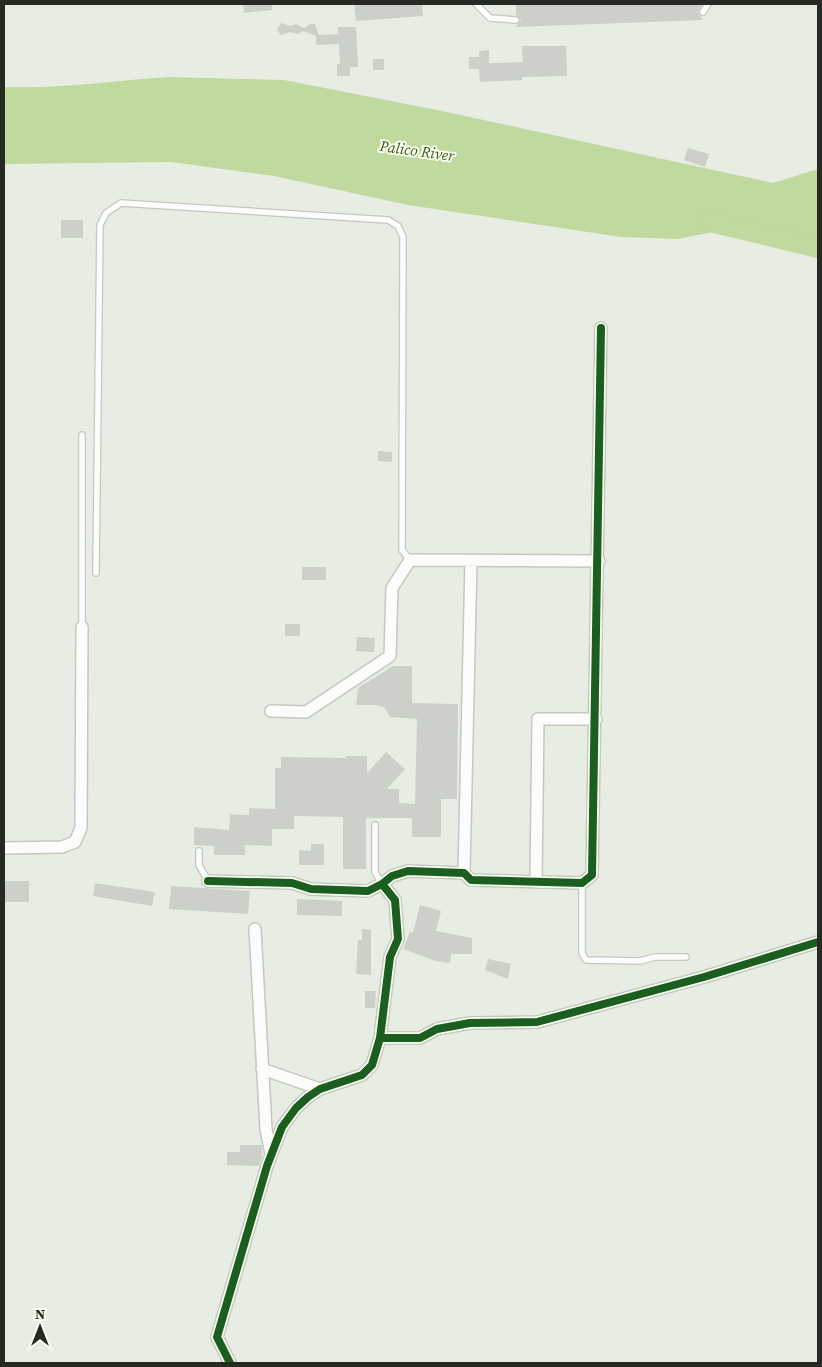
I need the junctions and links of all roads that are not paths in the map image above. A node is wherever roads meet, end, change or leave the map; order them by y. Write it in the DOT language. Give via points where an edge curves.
graph roads {
  1 [pos="476,4"];
  2 [pos="708,4"];
  3 [pos="703,12"];
  4 [pos="516,20"];
  5 [pos="601,328"];
  6 [pos="82,435"];
  7 [pos="410,560"];
  8 [pos="471,560"];
  9 [pos="599,562"];
  10 [pos="96,573"];
  11 [pos="82,627"];
  12 [pos="270,712"];
  13 [pos="596,719"];
  14 [pos="375,825"];
  15 [pos="4,848"];
  16 [pos="199,851"];
  17 [pos="464,873"];
  18 [pos="208,881"];
  19 [pos="536,882"];
  20 [pos="582,883"];
  21 [pos="382,884"];
  22 [pos="254,929"];
  23 [pos="818,942"];
  24 [pos="686,958"];
  25 [pos="380,1038"];
  26 [pos="262,1069"];
  27 [pos="320,1089"];
  28 [pos="271,1154"];
  29 [pos="230,1363"];
  1 -- 4 [label="lane" via="490,18"];
  2 -- 3 [label="lane"];
  5 -- 9 [label="street"];
  6 -- 11 [label="lane"];
  7 -- 8 [label="street"];
  7 -- 10 [label="lane" via="402,550 403,237 398,226 388,220 121,203 106,213 100,224"];
  7 -- 12 [label="street" via="392,588 390,656 306,712"];
  8 -- 9 [label="street"];
  8 -- 17 [label="street"];
  9 -- 13 [label="street"];
  11 -- 15 [label="street" via="81,828 75,842 62,847"];
  13 -- 19 [label="street" via="538,719"];
  13 -- 20 [label="street" via="592,875"];
  14 -- 21 [label="lane" via="376,872"];
  16 -- 18 [label="lane" via="199,865"];
  17 -- 19 [label="street" via="471,880"];
  17 -- 21 [label="street" via="408,871 392,876"];
  18 -- 21 [label="street" via="292,883 311,889 368,891"];
  19 -- 20 [label="street"];
  20 -- 24 [label="lane" via="582,953 586,960"];
  21 -- 25 [label="street" via="395,900 398,939 390,957"];
  22 -- 26 [label="street"];
  23 -- 25 [label="street" via="537,1022 470,1023 437,1030 420,1038"];
  25 -- 27 [label="street" via="372,1065 362,1074"];
  26 -- 27 [label="street"];
  26 -- 28 [label="street"];
  27 -- 28 [label="street" via="296,1108 282,1128"];
  28 -- 29 [label="street" via="216,1337"];
}
